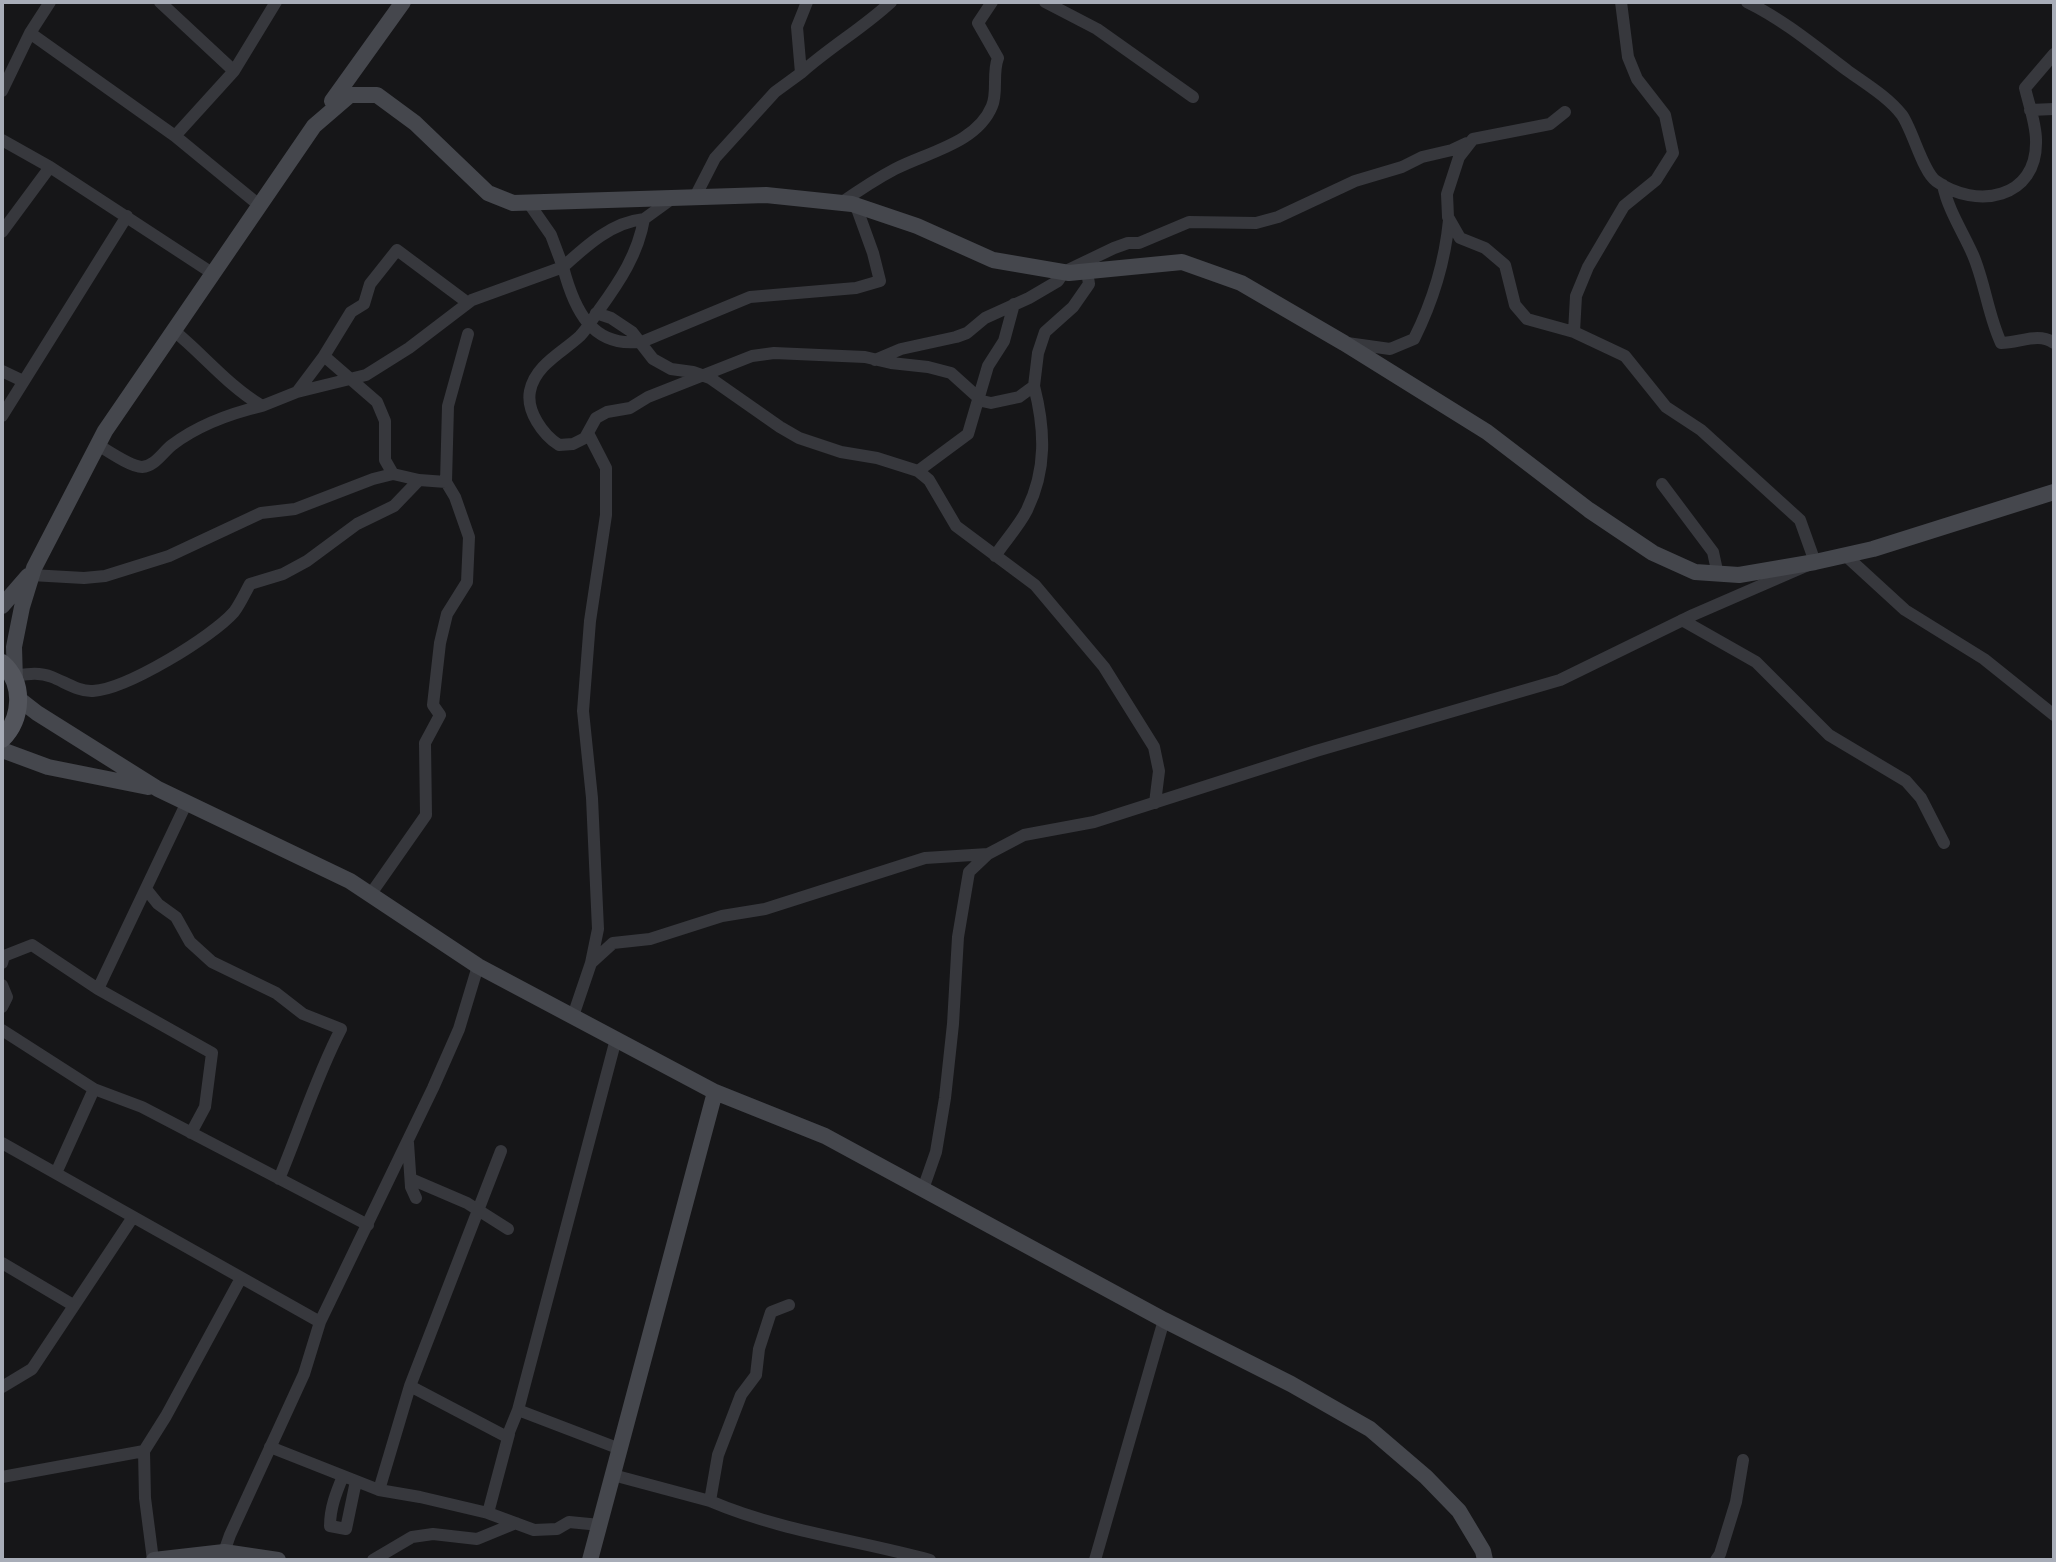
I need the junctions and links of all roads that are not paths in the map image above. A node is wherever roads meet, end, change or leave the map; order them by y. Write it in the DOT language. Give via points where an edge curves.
graph roads {
  1 [pos="50,2"];
  2 [pos="276,2"];
  3 [pos="403,2"];
  4 [pos="807,2"];
  5 [pos="891,2"];
  6 [pos="992,2"];
  7 [pos="1045,2"];
  8 [pos="1621,2"];
  9 [pos="1747,2"];
  10 [pos="163,3"];
  11 [pos="30,33"];
  12 [pos="2054,54"];
  13 [pos="234,71"];
  14 [pos="801,73"];
  15 [pos="2,91"];
  16 [pos="1193,97"];
  17 [pos="2054,109"];
  18 [pos="2030,110"];
  19 [pos="1565,112"];
  20 [pos="314,126"];
  21 [pos="175,136"];
  22 [pos="1474,139"];
  23 [pos="2,140"];
  24 [pos="50,167"];
  25 [pos="1943,186"];
  26 [pos="695,197"];
  27 [pos="673,198"];
  28 [pos="528,202"];
  29 [pos="259,205"];
  30 [pos="848,205"];
  31 [pos="127,216"];
  32 [pos="644,219"];
  33 [pos="1449,219"];
  34 [pos="2,232"];
  35 [pos="563,267"];
  36 [pos="1087,271"];
  37 [pos="1064,272"];
  38 [pos="212,273"];
  39 [pos="468,303"];
  40 [pos="1014,304"];
  41 [pos="596,313"];
  42 [pos="588,326"];
  43 [pos="173,330"];
  44 [pos="1574,332"];
  45 [pos="468,334"];
  46 [pos="641,341"];
  47 [pos="1344,343"];
  48 [pos="2054,343"];
  49 [pos="324,356"];
  50 [pos="875,360"];
  51 [pos="2,371"];
  52 [pos="701,375"];
  53 [pos="352,379"];
  54 [pos="23,381"];
  55 [pos="1034,386"];
  56 [pos="297,392"];
  57 [pos="979,398"];
  58 [pos="262,406"];
  59 [pos="2,416"];
  60 [pos="587,433"];
  61 [pos="98,445"];
  62 [pos="918,471"];
  63 [pos="393,474"];
  64 [pos="419,480"];
  65 [pos="446,482"];
  66 [pos="1662,484"];
  67 [pos="2054,492"];
  68 [pos="1845,555"];
  69 [pos="995,556"];
  70 [pos="1815,562"];
  71 [pos="32,572"];
  72 [pos="1718,575"];
  73 [pos="2,606"];
  74 [pos="1682,620"];
  75 [pos="2,663"];
  76 [pos="16,685"];
  77 [pos="2054,715"];
  78 [pos="2,740"];
  79 [pos="2,750"];
  80 [pos="158,789"];
  81 [pos="187,802"];
  82 [pos="1155,803"];
  83 [pos="1944,842"];
  84 [pos="988,854"];
  85 [pos="146,889"];
  86 [pos="370,895"];
  87 [pos="2,963"];
  88 [pos="591,963"];
  89 [pos="478,966"];
  90 [pos="2,985"];
  91 [pos="98,989"];
  92 [pos="2,1007"];
  93 [pos="573,1016"];
  94 [pos="2,1030"];
  95 [pos="616,1039"];
  96 [pos="94,1090"];
  97 [pos="715,1092"];
  98 [pos="191,1133"];
  99 [pos="408,1139"];
  100 [pos="2,1143"];
  101 [pos="501,1151"];
  102 [pos="56,1173"];
  103 [pos="279,1179"];
  104 [pos="411,1180"];
  105 [pos="923,1189"];
  106 [pos="416,1198"];
  107 [pos="478,1209"];
  108 [pos="133,1217"];
  109 [pos="368,1225"];
  110 [pos="508,1228"];
  111 [pos="2,1263"];
  112 [pos="241,1278"];
  113 [pos="73,1305"];
  114 [pos="789,1305"];
  115 [pos="1164,1320"];
  116 [pos="320,1322"];
  117 [pos="410,1385"];
  118 [pos="2,1387"];
  119 [pos="518,1410"];
  120 [pos="509,1434"];
  121 [pos="270,1447"];
  122 [pos="620,1449"];
  123 [pos="144,1451"];
  124 [pos="1743,1460"];
  125 [pos="613,1475"];
  126 [pos="343,1476"];
  127 [pos="2,1477"];
  128 [pos="356,1481"];
  129 [pos="379,1490"];
  130 [pos="710,1501"];
  131 [pos="488,1513"];
  132 [pos="516,1523"];
  133 [pos="600,1525"];
  134 [pos="224,1556"];
  135 [pos="160,1560"];
  136 [pos="278,1560"];
  137 [pos="373,1560"];
  138 [pos="590,1560"];
  139 [pos="930,1560"];
  140 [pos="1095,1560"];
  141 [pos="1485,1560"];
  142 [pos="1716,1560"];
  1 -- 11 [label="street"];
  2 -- 13 [label="street"];
  3 -- 20 [label="street"];
  4 -- 14 [label="street" via="797,27"];
  5 -- 14 [label="street"];
  6 -- 30 [label="street" via="978,23 998,58 993,105 974,131 895,169"];
  7 -- 16 [label="street" via="1097,29"];
  8 -- 44 [label="street" via="1628,57 1637,79 1665,115 1673,152 1656,180 1624,206 1588,268 1576,296"];
  9 -- 25 [label="street" via="1794,30 1883,97 1901,114 1932,178"];
  10 -- 13 [label="street"];
  11 -- 15 [label="street"];
  11 -- 21 [label="street"];
  12 -- 18 [label="street" via="2025,88"];
  13 -- 21 [label="street"];
  14 -- 26 [label="street" via="775,92 715,158"];
  17 -- 18 [label="street"];
  18 -- 25 [label="street" via="2036,140 2032,165 2018,186 1999,196 1974,196"];
  19 -- 22 [label="street" via="1550,124"];
  20 -- 28 [label="street" via="350,95 377,95 415,123 488,193 513,203"];
  20 -- 29 [label="street"];
  21 -- 29 [label="street"];
  22 -- 33 [label="street" via="1459,157 1447,194"];
  22 -- 37 [label="street" via="1355,181 1278,217 1256,223 1189,222 1114,248"];
  23 -- 24 [label="street"];
  24 -- 31 [label="street"];
  24 -- 34 [label="street"];
  25 -- 48 [label="street" via="1973,256 2001,343 2036,337"];
  26 -- 27 [label="street"];
  26 -- 30 [label="street" via="766,195"];
  27 -- 28 [label="street"];
  27 -- 32 [label="street"];
  28 -- 35 [label="street" via="551,235"];
  29 -- 38 [label="street"];
  30 -- 37 [label="street" via="917,226 993,260"];
  30 -- 46 [label="street" via="873,253 880,281 856,288 750,297"];
  31 -- 38 [label="street"];
  31 -- 54 [label="street"];
  32 -- 35 [label="street" via="615,227"];
  32 -- 41 [label="street" via="627,270"];
  33 -- 44 [label="street" via="1460,238 1485,248 1505,265 1515,305 1527,319"];
  33 -- 47 [label="street" via="1437,282 1414,339 1390,349"];
  35 -- 39 [label="street"];
  35 -- 42 [label="street"];
  36 -- 37 [label="street"];
  36 -- 47 [label="street" via="1182,262 1241,284"];
  36 -- 55 [label="street" via="1089,284 1073,307 1045,332"];
  37 -- 40 [label="street" via="1058,281"];
  38 -- 43 [label="street"];
  39 -- 49 [label="street" via="397,250"];
  39 -- 53 [label="street" via="393,359"];
  40 -- 50 [label="street" via="956,337"];
  40 -- 57 [label="street" via="1004,341 988,366"];
  41 -- 42 [label="street"];
  41 -- 46 [label="street" via="611,318"];
  42 -- 46 [label="street" via="627,344"];
  42 -- 60 [label="street" via="542,369 530,389 530,406 553,441 573,444"];
  43 -- 58 [label="street" via="215,371"];
  43 -- 61 [label="street"];
  44 -- 70 [label="street" via="1625,356 1666,407 1701,430 1775,496 1800,520"];
  45 -- 65 [label="street" via="448,406"];
  46 -- 52 [label="street" via="653,359 671,369"];
  47 -- 72 [label="street" via="1486,432 1653,553 1695,572"];
  49 -- 53 [label="street"];
  49 -- 56 [label="street"];
  50 -- 52 [label="street" via="774,353"];
  50 -- 57 [label="street" via="951,373"];
  51 -- 54 [label="street"];
  52 -- 60 [label="street" via="630,408 607,412 596,418"];
  52 -- 62 [label="street" via="799,438"];
  53 -- 56 [label="street"];
  53 -- 63 [label="street" via="377,402 384,421 385,460"];
  54 -- 59 [label="street"];
  55 -- 57 [label="street" via="1005,401 991,403"];
  55 -- 69 [label="street" via="1042,417 1038,482 1026,512"];
  56 -- 58 [label="street"];
  57 -- 62 [label="street" via="968,434"];
  58 -- 61 [label="street" via="198,430 173,444 151,465 138,467"];
  60 -- 88 [label="street" via="606,468 606,515 590,621 583,711 598,929"];
  61 -- 71 [label="street"];
  62 -- 69 [label="street" via="929,480 956,526"];
  63 -- 64 [label="street"];
  63 -- 71 [label="street" via="295,509 261,513 169,556 105,576"];
  64 -- 65 [label="street"];
  64 -- 76 [label="street" via="394,506 357,524 307,561 250,584 218,627 136,677 94,691 36,673"];
  65 -- 86 [label="street" via="469,537 467,582 447,614 440,643 433,705 440,715 425,743 426,815"];
  66 -- 72 [label="street" via="1713,552"];
  67 -- 68 [label="street"];
  68 -- 70 [label="street"];
  68 -- 77 [label="street" via="1905,610 1984,659"];
  69 -- 82 [label="street" via="1035,585 1104,667 1131,707 1154,747 1159,771"];
  70 -- 72 [label="street"];
  70 -- 74 [label="street"];
  71 -- 73 [label="street"];
  71 -- 76 [label="street" via="14,646"];
  74 -- 82 [label="street" via="1560,680"];
  74 -- 83 [label="street" via="1756,662 1829,735 1906,781 1922,798"];
  75 -- 76 [label="main road"];
  76 -- 78 [label="main road" via="17,716"];
  76 -- 80 [label="street" via="37,713"];
  79 -- 80 [label="street" via="48,767"];
  80 -- 81 [label="street"];
  81 -- 85 [label="street"];
  81 -- 86 [label="street"];
  82 -- 84 [label="street" via="1094,822 1024,835"];
  84 -- 88 [label="street" via="925,858 765,909 722,916 650,939 613,943"];
  84 -- 105 [label="street" via="969,872 958,937 945,1098 936,1152"];
  85 -- 91 [label="street"];
  85 -- 103 [label="street" via="212,962 276,993 303,1014 341,1029"];
  86 -- 89 [label="street"];
  87 -- 91 [label="street" via="4,956 32,945"];
  88 -- 93 [label="street"];
  89 -- 93 [label="street"];
  89 -- 99 [label="street" via="459,1029"];
  90 -- 92 [label="street" via="7,997"];
  91 -- 98 [label="street" via="212,1054 205,1107"];
  93 -- 95 [label="street"];
  94 -- 96 [label="street"];
  95 -- 97 [label="street"];
  95 -- 119 [label="street"];
  96 -- 98 [label="street" via="142,1107"];
  96 -- 102 [label="street"];
  97 -- 105 [label="street" via="825,1136"];
  97 -- 122 [label="street"];
  98 -- 103 [label="street"];
  99 -- 104 [label="street"];
  99 -- 109 [label="street"];
  100 -- 102 [label="street"];
  101 -- 107 [label="street"];
  102 -- 108 [label="street"];
  103 -- 109 [label="street"];
  104 -- 106 [label="street"];
  104 -- 107 [label="street"];
  105 -- 115 [label="street"];
  107 -- 110 [label="street"];
  107 -- 117 [label="street"];
  108 -- 112 [label="street"];
  108 -- 113 [label="street"];
  109 -- 116 [label="street"];
  111 -- 113 [label="street"];
  112 -- 116 [label="street"];
  112 -- 123 [label="street"];
  113 -- 118 [label="street" via="32,1368"];
  114 -- 130 [label="street" via="771,1312 756,1375 741,1395 718,1455"];
  115 -- 140 [label="street"];
  115 -- 141 [label="street" via="1370,1429 1460,1511"];
  116 -- 121 [label="street" via="304,1374"];
  117 -- 120 [label="street"];
  117 -- 129 [label="street"];
  119 -- 120 [label="street"];
  119 -- 122 [label="street"];
  120 -- 131 [label="street"];
  121 -- 126 [label="street"];
  121 -- 134 [label="street"];
  122 -- 125 [label="street"];
  123 -- 127 [label="street"];
  123 -- 135 [label="street" via="145,1498"];
  124 -- 142 [label="street" via="1736,1502"];
  125 -- 130 [label="street"];
  125 -- 133 [label="street"];
  126 -- 128 [label="street"];
  126 -- 128 [label="street" via="333,1498 333,1528 346,1529"];
  128 -- 129 [label="street"];
  129 -- 131 [label="street"];
  130 -- 139 [label="street" via="828,1538"];
  131 -- 132 [label="street"];
  132 -- 133 [label="street" via="534,1530 558,1529 569,1522"];
  132 -- 137 [label="street" via="477,1539 433,1534 412,1537"];
  133 -- 138 [label="street"];
  134 -- 135 [label="street"];
  134 -- 136 [label="street"];
}
